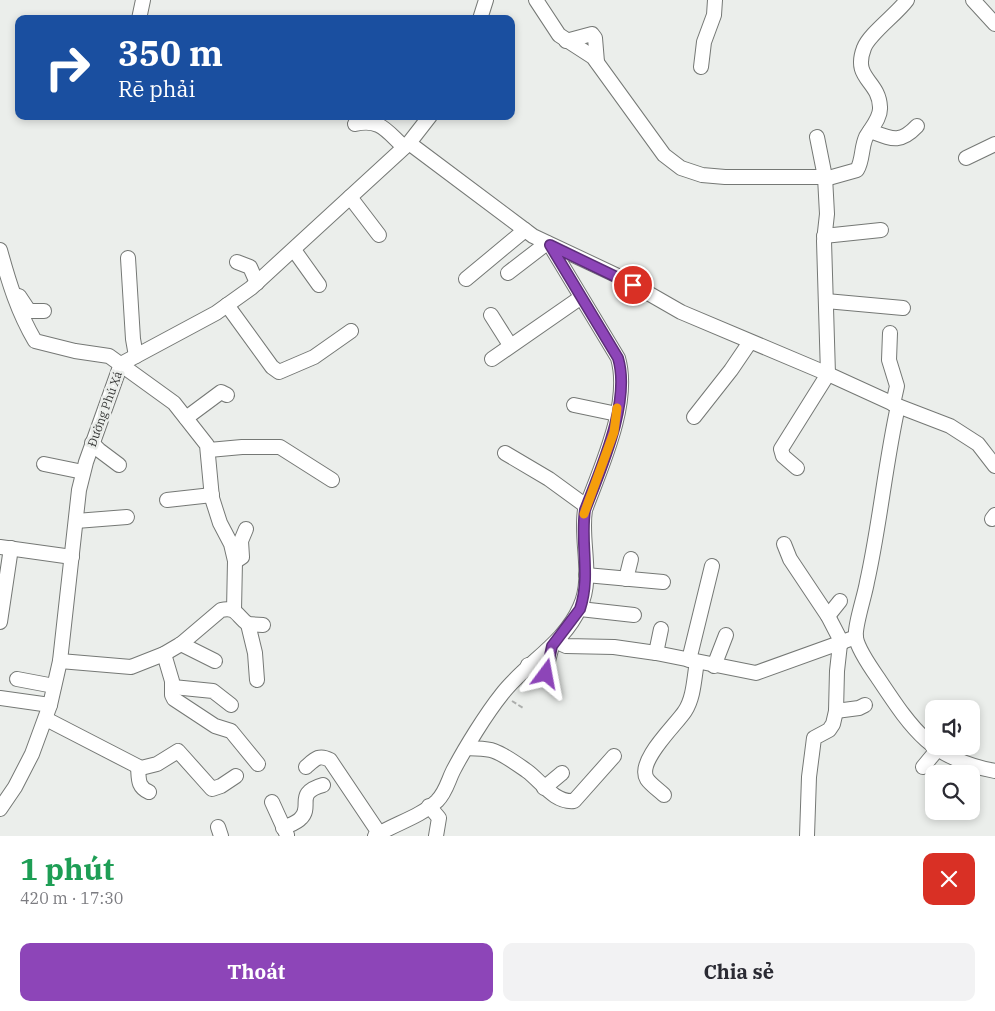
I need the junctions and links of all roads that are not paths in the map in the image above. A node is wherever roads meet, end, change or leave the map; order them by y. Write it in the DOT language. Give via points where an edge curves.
graph roads {
  1 [pos="143,0"];
  2 [pos="486,0"];
  3 [pos="536,0"];
  4 [pos="716,0"];
  5 [pos="973,0"];
  6 [pos="902,1"];
  7 [pos="140,15"];
  8 [pos="481,15"];
  9 [pos="995,24"];
  10 [pos="701,67"];
  11 [pos="427,120"];
  12 [pos="355,124"];
  13 [pos="918,126"];
  14 [pos="870,131"];
  15 [pos="817,136"];
  16 [pos="995,144"];
  17 [pos="406,145"];
  18 [pos="966,158"];
  19 [pos="825,178"];
  20 [pos="350,198"];
  21 [pos="525,230"];
  22 [pos="881,230"];
  23 [pos="379,235"];
  24 [pos="824,236"];
  25 [pos="548,244"];
  26 [pos="0,250"];
  27 [pos="294,250"];
  28 [pos="128,258"];
  29 [pos="237,262"];
  30 [pos="508,273"];
  31 [pos="466,279"];
  32 [pos="257,283"];
  33 [pos="319,285"];
  34 [pos="11,290"];
  35 [pos="580,298"];
  36 [pos="826,301"];
  37 [pos="227,305"];
  38 [pos="903,308"];
  39 [pos="44,311"];
  40 [pos="491,315"];
  41 [pos="351,330"];
  42 [pos="890,333"];
  43 [pos="750,342"];
  44 [pos="510,345"];
  45 [pos="136,356"];
  46 [pos="492,359"];
  47 [pos="121,364"];
  48 [pos="828,374"];
  49 [pos="227,395"];
  50 [pos="574,405"];
  51 [pos="895,405"];
  52 [pos="616,414"];
  53 [pos="694,417"];
  54 [pos="186,418"];
  55 [pos="92,443"];
  56 [pos="208,450"];
  57 [pos="505,453"];
  58 [pos="44,464"];
  59 [pos="119,465"];
  60 [pos="995,466"];
  61 [pos="797,468"];
  62 [pos="84,472"];
  63 [pos="332,480"];
  64 [pos="212,495"];
  65 [pos="167,500"];
  66 [pos="586,506"];
  67 [pos="127,517"];
  68 [pos="76,521"];
  69 [pos="246,529"];
  70 [pos="784,544"];
  71 [pos="5,548"];
  72 [pos="72,557"];
  73 [pos="631,559"];
  74 [pos="235,561"];
  75 [pos="712,566"];
  76 [pos="586,575"];
  77 [pos="626,579"];
  78 [pos="664,582"];
  79 [pos="840,601"];
  80 [pos="580,609"];
  81 [pos="234,610"];
  82 [pos="634,615"];
  83 [pos="828,616"];
  84 [pos="0,622"];
  85 [pos="248,624"];
  86 [pos="263,624"];
  87 [pos="661,629"];
  88 [pos="726,635"];
  89 [pos="856,638"];
  90 [pos="841,643"];
  91 [pos="181,644"];
  92 [pos="554,644"];
  93 [pos="656,653"];
  94 [pos="164,654"];
  95 [pos="60,661"];
  96 [pos="215,661"];
  97 [pos="693,661"];
  98 [pos="528,665"];
  99 [pos="714,666"];
  100 [pos="16,679"];
  101 [pos="257,680"];
  102 [pos="54,686"];
  103 [pos="173,687"];
  104 [pos="0,698"];
  105 [pos="50,705"];
  106 [pos="231,705"];
  107 [pos="866,705"];
  108 [pos="836,711"];
  109 [pos="46,719"];
  110 [pos="925,739"];
  111 [pos="467,748"];
  112 [pos="933,755"];
  113 [pos="948,755"];
  114 [pos="614,756"];
  115 [pos="258,764"];
  116 [pos="138,766"];
  117 [pos="306,767"];
  118 [pos="923,767"];
  119 [pos="995,771"];
  120 [pos="562,773"];
  121 [pos="236,776"];
  122 [pos="323,785"];
  123 [pos="544,788"];
  124 [pos="149,792"];
  125 [pos="664,795"];
  126 [pos="272,802"];
  127 [pos="429,806"];
  128 [pos="0,809"];
  129 [pos="285,832"];
  130 [pos="377,834"];
  131 [pos="436,836"];
  132 [pos="807,836"];
  1 -- 7 [label="street"];
  2 -- 8 [label="street"];
  3 -- 19 [label="street" via="559,35 597,62 664,156 682,168 702,175 725,177"];
  4 -- 10 [label="street" via="704,42"];
  5 -- 9 [label="street"];
  6 -- 14 [label="street" via="886,24 871,36 859,64 876,91 880,105"];
  11 -- 17 [label="street, Đường Phú Xá"];
  12 -- 17 [label="street" via="376,122"];
  13 -- 14 [label="street" via="908,136 898,139"];
  14 -- 19 [label="street" via="857,170"];
  15 -- 19 [label="street"];
  16 -- 18 [label="street"];
  17 -- 20 [label="street, Đường Phú Xá"];
  17 -- 21 [label="street"];
  19 -- 24 [label="street" via="827,214"];
  20 -- 23 [label="street"];
  20 -- 27 [label="street, Đường Phú Xá"];
  21 -- 25 [label="street"];
  21 -- 31 [label="street"];
  22 -- 24 [label="street"];
  24 -- 36 [label="street"];
  25 -- 30 [label="street"];
  25 -- 35 [label="street"];
  25 -- 43 [label="street" via="620,277 681,312"];
  26 -- 34 [label="street"];
  27 -- 32 [label="street, Đường Phú Xá"];
  27 -- 33 [label="street"];
  28 -- 45 [label="street"];
  29 -- 32 [label="street" via="250,267"];
  32 -- 37 [label="street, Đường Phú Xá"];
  34 -- 39 [label="street" via="17,292 28,312"];
  34 -- 47 [label="street" via="34,341 105,355"];
  35 -- 44 [label="street"];
  35 -- 52 [label="street" via="618,358 622,380"];
  36 -- 38 [label="street"];
  36 -- 48 [label="street"];
  37 -- 41 [label="street" via="279,372 314,357"];
  37 -- 45 [label="street, Đường Phú Xá"];
  40 -- 44 [label="street"];
  42 -- 51 [label="street" via="889,360 897,386"];
  43 -- 48 [label="street"];
  43 -- 53 [label="street"];
  44 -- 46 [label="street"];
  45 -- 47 [label="street, Đường Phú Xá"];
  47 -- 54 [label="street" via="174,403"];
  47 -- 55 [label="street, Đường Phú Xá"];
  48 -- 51 [label="street"];
  48 -- 61 [label="street" via="781,449 783,456"];
  49 -- 54 [label="street" via="221,392"];
  50 -- 52 [label="street"];
  51 -- 60 [label="street" via="950,426 978,444"];
  51 -- 89 [label="street" via="878,525"];
  52 -- 66 [label="street" via="614,432"];
  54 -- 56 [label="street"];
  55 -- 59 [label="street"];
  55 -- 62 [label="street, Đường Phú Xá"];
  56 -- 63 [label="street" via="280,447"];
  56 -- 64 [label="street"];
  57 -- 66 [label="street"];
  58 -- 62 [label="street"];
  62 -- 68 [label="street, Đường Phú Xá"];
  64 -- 65 [label="street"];
  64 -- 74 [label="street"];
  66 -- 76 [label="street" via="583,522"];
  67 -- 68 [label="street"];
  68 -- 72 [label="street, Đường Phú Xá"];
  69 -- 74 [label="street" via="241,541 242,557"];
  70 -- 83 [label="street" via="790,559"];
  71 -- 72 [label="street"];
  71 -- 84 [label="street"];
  72 -- 95 [label="street, Đường Phú Xá"];
  73 -- 77 [label="street"];
  74 -- 81 [label="street"];
  75 -- 97 [label="street"];
  76 -- 77 [label="street"];
  76 -- 80 [label="street"];
  77 -- 78 [label="street"];
  79 -- 83 [label="street"];
  80 -- 82 [label="street"];
  80 -- 92 [label="street"];
  81 -- 85 [label="street"];
  81 -- 91 [label="street" via="221,610"];
  83 -- 90 [label="street"];
  85 -- 86 [label="street"];
  85 -- 101 [label="street"];
  87 -- 93 [label="street"];
  88 -- 99 [label="street"];
  89 -- 90 [label="street"];
  89 -- 110 [label="street" via="871,668 908,723"];
  90 -- 99 [label="street" via="756,673"];
  90 -- 108 [label="street"];
  91 -- 94 [label="street"];
  91 -- 96 [label="street"];
  92 -- 93 [label="street"];
  92 -- 98 [label="street"];
  92 -- 98 [label="street" via="544,676"];
  93 -- 97 [label="street"];
  94 -- 95 [label="street" via="131,667"];
  94 -- 103 [label="street"];
  95 -- 102 [label="street, Đường Phú Xá"];
  97 -- 99 [label="street"];
  97 -- 125 [label="street" via="690,700 685,711 658,742 646,770 648,779"];
  98 -- 111 [label="street" via="501,694"];
  100 -- 102 [label="street"];
  102 -- 105 [label="street, Đường Phú Xá"];
  103 -- 106 [label="street" via="213,690"];
  103 -- 115 [label="street" via="174,699 215,726 231,731"];
  104 -- 105 [label="street"];
  105 -- 109 [label="street, Đường Phú Xá"];
  107 -- 108 [label="street"];
  108 -- 132 [label="street" via="829,730 814,738"];
  109 -- 116 [label="street"];
  109 -- 128 [label="street, Đường Phú Xá" via="32,754"];
  111 -- 123 [label="street" via="496,752 528,772"];
  111 -- 127 [label="street" via="445,790"];
  112 -- 118 [label="street"];
  113 -- 119 [label="street" via="975,767"];
  114 -- 123 [label="street" via="574,801 561,799"];
  116 -- 121 [label="street" via="157,764 178,751 212,789"];
  116 -- 124 [label="street" via="139,784"];
  117 -- 130 [label="street" via="318,757 330,760"];
  120 -- 123 [label="street"];
  122 -- 129 [label="street" via="306,796 303,816"];
  126 -- 129 [label="street"];
  127 -- 130 [label="street"];
  127 -- 131 [label="street" via="439,818"];
}
